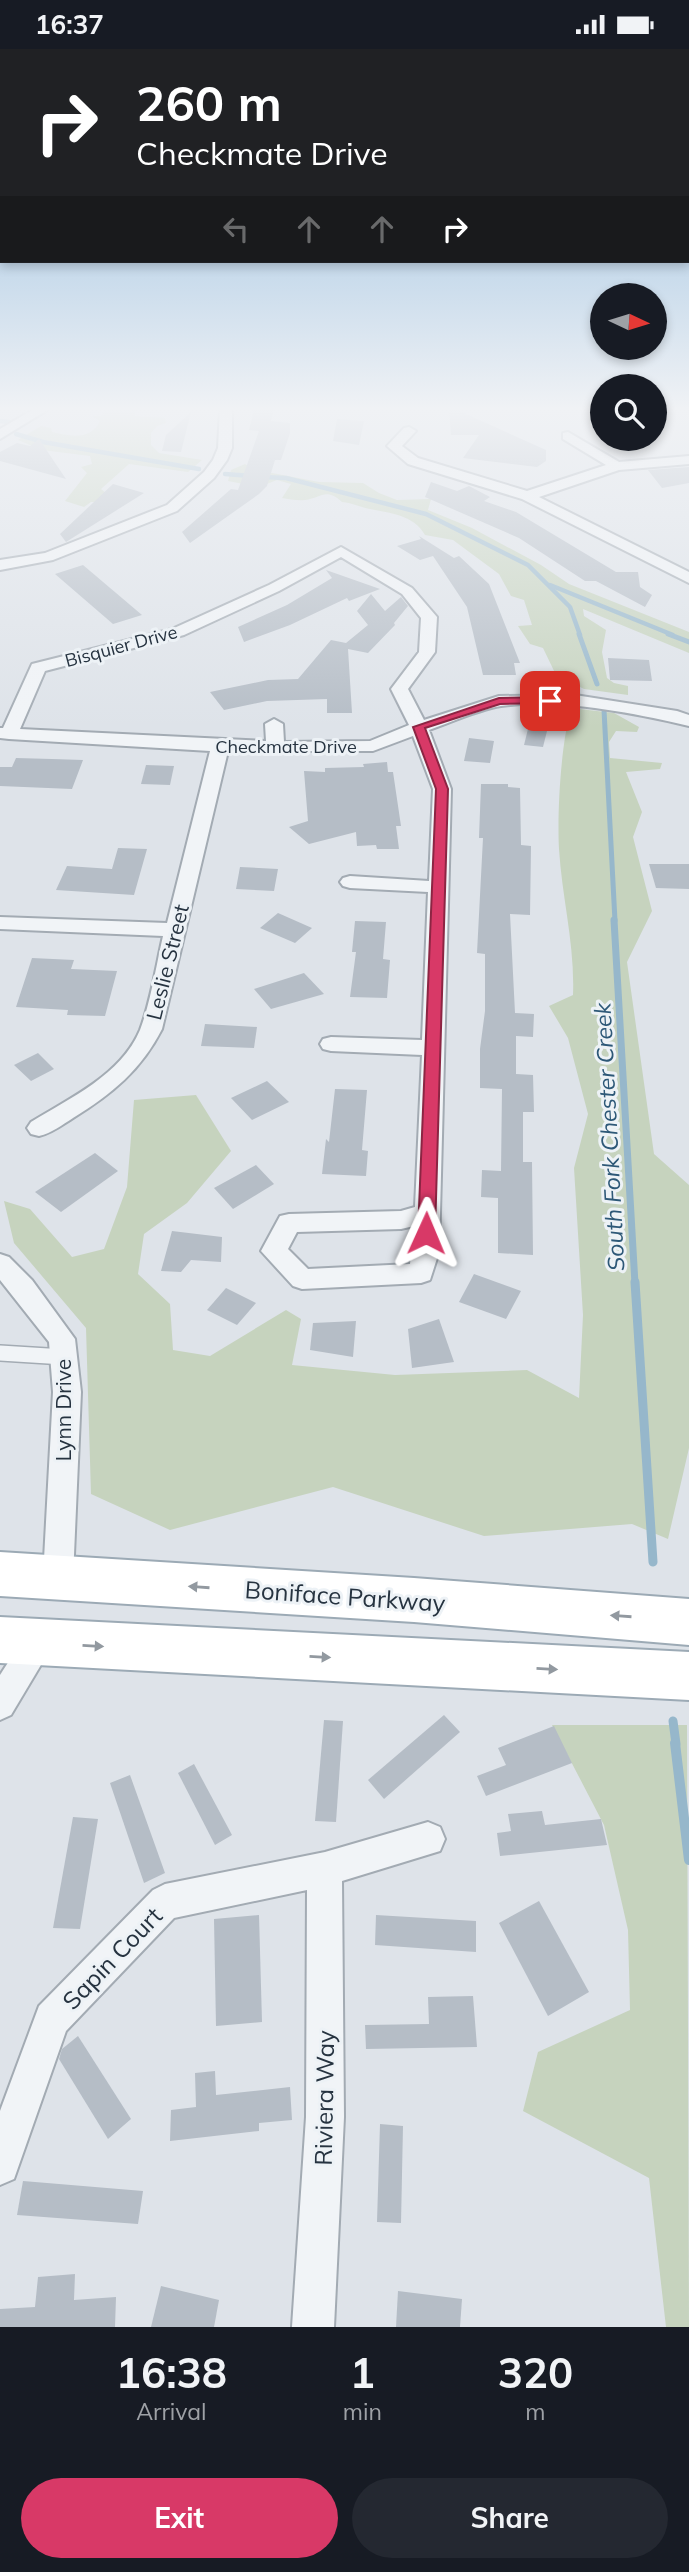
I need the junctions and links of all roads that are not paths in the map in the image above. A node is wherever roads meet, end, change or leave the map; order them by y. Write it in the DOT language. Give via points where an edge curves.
graph roads {
  1 [pos="154,515"];
  2 [pos="565,515"];
  3 [pos="0,565"];
  4 [pos="689,578"];
  5 [pos="689,721"];
  6 [pos="274,724"];
  7 [pos="419,727"];
  8 [pos="4,734"];
  9 [pos="220,746"];
  10 [pos="275,747"];
  11 [pos="350,882"];
  12 [pos="438,887"];
  13 [pos="0,923"];
  14 [pos="175,930"];
  15 [pos="331,1044"];
  16 [pos="432,1048"];
  17 [pos="39,1128"];
  18 [pos="427,1213"];
  19 [pos="0,1264"];
  20 [pos="0,1353"];
  21 [pos="64,1357"];
  22 [pos="0,1574"];
  23 [pos="58,1578"];
  24 [pos="689,1622"];
  25 [pos="19,1642"];
  26 [pos="689,1676"];
  27 [pos="0,1704"];
  28 [pos="428,1839"];
  29 [pos="325,1869"];
  30 [pos="0,2165"];
  31 [pos="313,2327"];
  1 -- 3 [label="street" via="48,557"];
  2 -- 4 [label="street"];
  5 -- 7 [label="street, Checkmate Drive" via="575,700 499,701"];
  6 -- 10 [label="street"];
  7 -- 8 [label="street, Bisquier Drive" via="399,689 427,652 429,617 407,591 341,551 178,632 38,668"];
  7 -- 10 [label="street, Checkmate Drive" via="373,746"];
  7 -- 12 [label="street" via="442,789"];
  8 -- 9 [label="street, Checkmate Drive"];
  9 -- 10 [label="street, Checkmate Drive"];
  9 -- 14 [label="street, Leslie Street"];
  11 -- 12 [label="street"];
  12 -- 16 [label="street"];
  13 -- 14 [label="street"];
  14 -- 17 [label="street, Leslie Street" via="141,1052 116,1079"];
  15 -- 16 [label="street"];
  16 -- 18 [label="street"];
  18 -- 18 [label="street" via="421,1273 302,1279 274,1251 289,1223 401,1220"];
  19 -- 21 [label="street, Lynn Drive" via="62,1339"];
  20 -- 21 [label="lane"];
  21 -- 23 [label="street, Lynn Drive" via="67,1392"];
  22 -- 23 [label="main road, Boniface Parkway"];
  24 -- 23 [label="main road, Boniface Parkway, one-way"];
  25 -- 26 [label="main road, one-way"];
  25 -- 27 [label="street"];
  28 -- 29 [label="street, Sapin Court"];
  29 -- 30 [label="street, Sapin Court" via="165,1902 52,2019"];
  29 -- 31 [label="street, Riviera Way" via="325,2117"];
}
